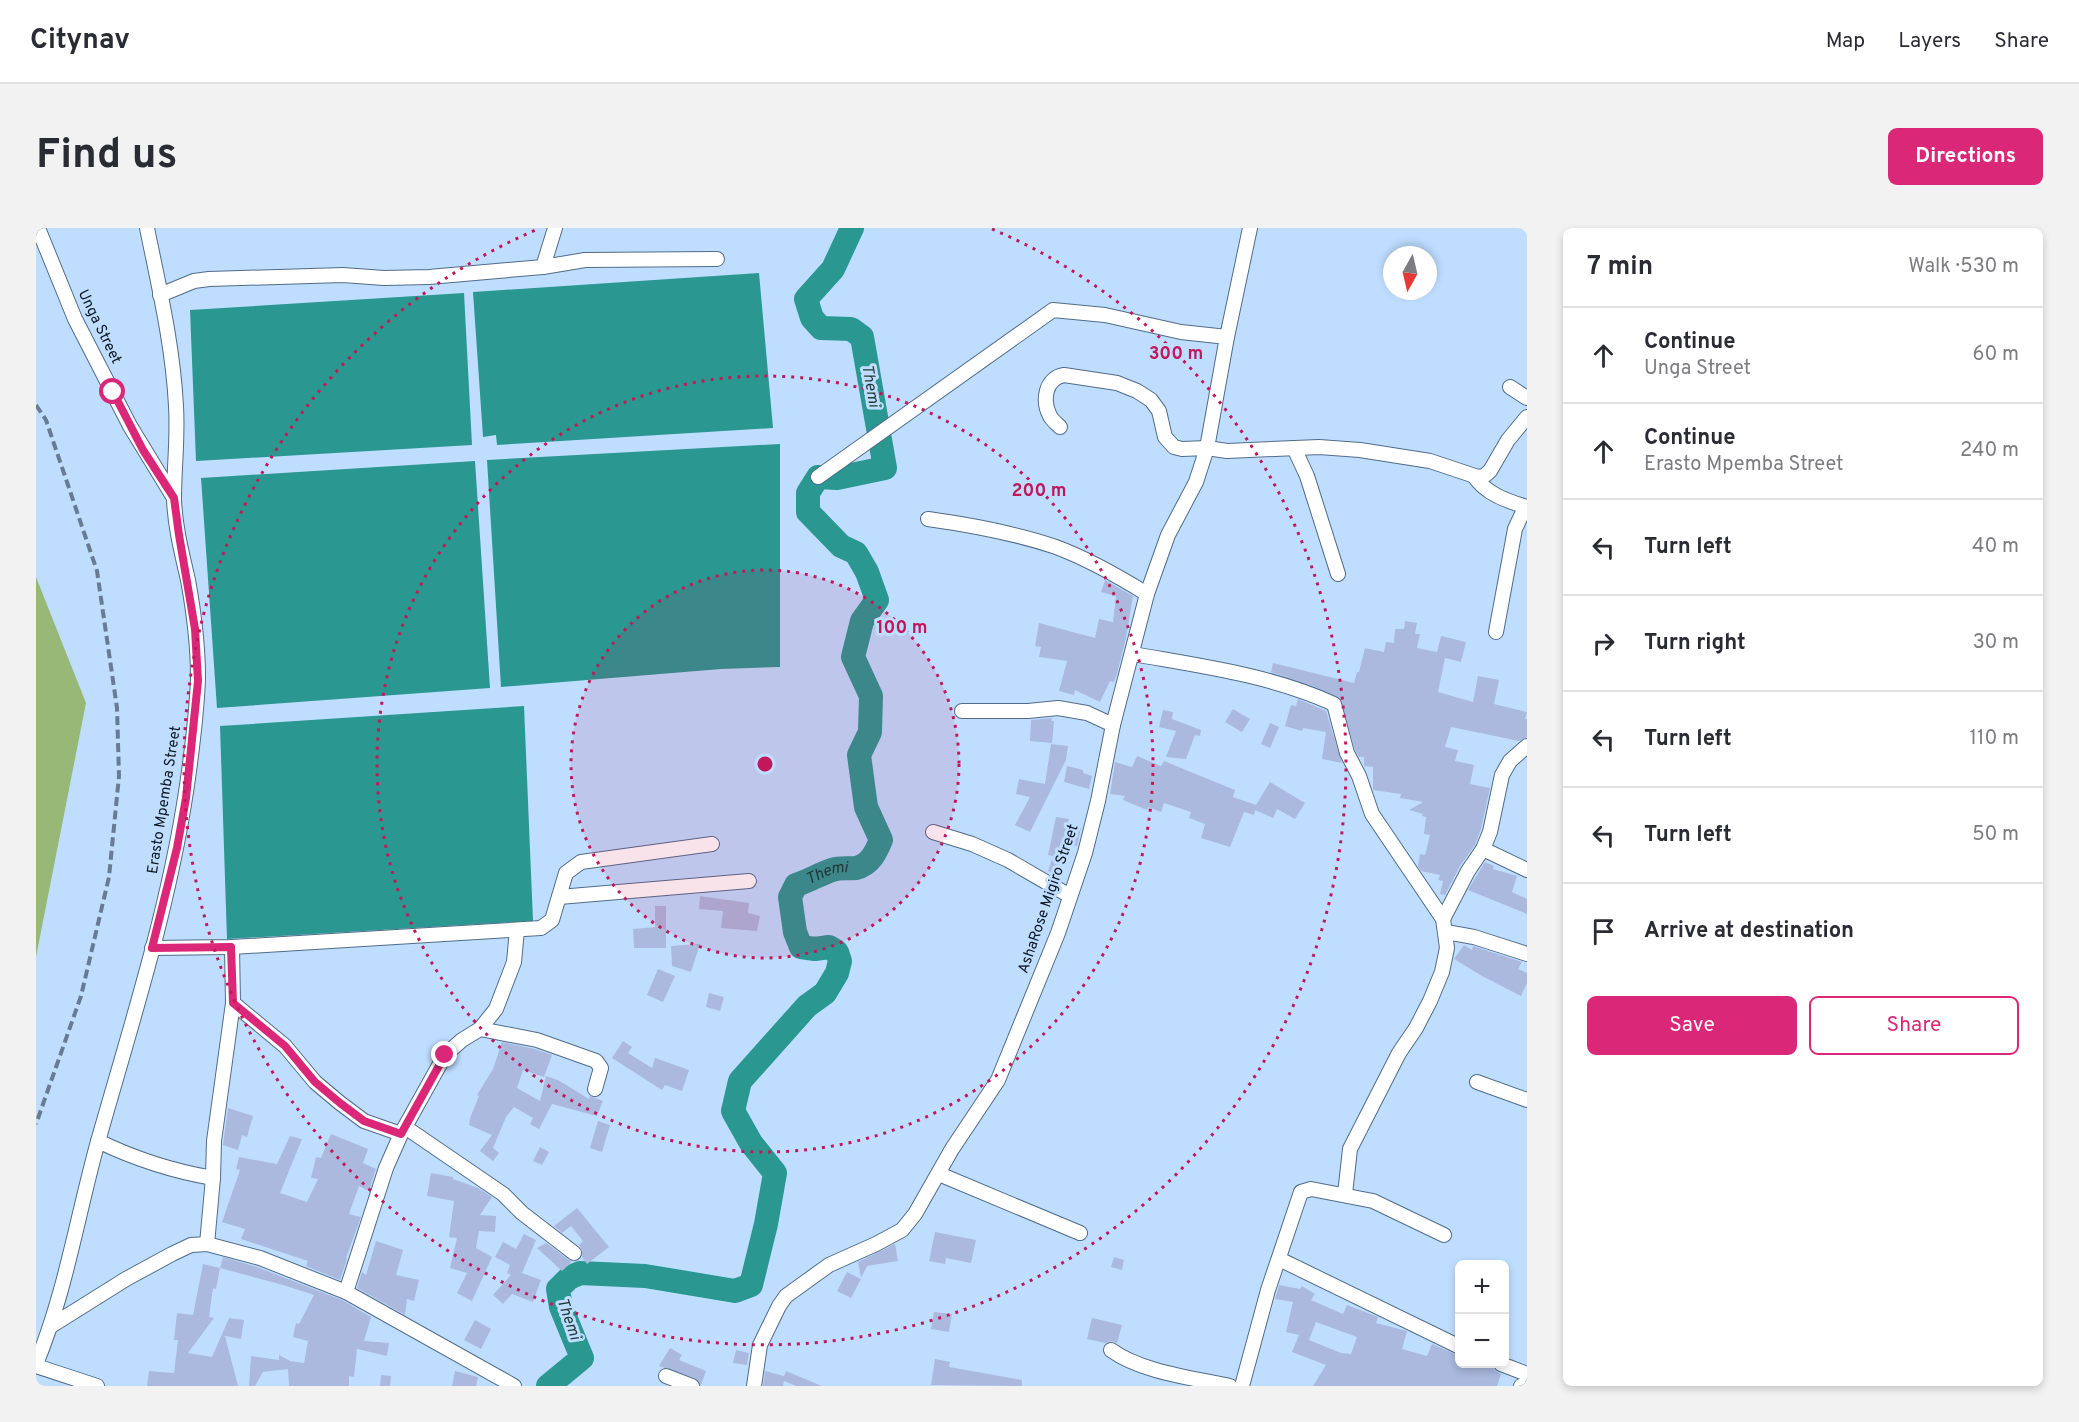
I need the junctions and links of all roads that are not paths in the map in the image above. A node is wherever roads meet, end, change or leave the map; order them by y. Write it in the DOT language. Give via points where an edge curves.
graph roads {
  1 [pos="38,228"];
  2 [pos="147,228"];
  3 [pos="555,228"];
  4 [pos="1250,228"];
  5 [pos="717,259"];
  6 [pos="543,267"];
  7 [pos="160,295"];
  8 [pos="1227,338"];
  9 [pos="1510,387"];
  10 [pos="1527,398"];
  11 [pos="1527,417"];
  12 [pos="1060,427"];
  13 [pos="1207,448"];
  14 [pos="1294,448"];
  15 [pos="1474,476"];
  16 [pos="818,477"];
  17 [pos="174,498"];
  18 [pos="1527,508"];
  19 [pos="928,519"];
  20 [pos="1338,574"];
  21 [pos="1147,594"];
  22 [pos="1496,632"];
  23 [pos="1133,654"];
  24 [pos="962,711"];
  25 [pos="1113,725"];
  26 [pos="1527,746"];
  27 [pos="933,832"];
  28 [pos="712,844"];
  29 [pos="1483,849"];
  30 [pos="1527,870"];
  31 [pos="749,881"];
  32 [pos="1070,896"];
  33 [pos="559,897"];
  34 [pos="1444,926"];
  35 [pos="517,930"];
  36 [pos="231,947"];
  37 [pos="152,948"];
  38 [pos="1527,954"];
  39 [pos="233,1003"];
  40 [pos="480,1029"];
  41 [pos="1477,1082"];
  42 [pos="595,1089"];
  43 [pos="1527,1100"];
  44 [pos="403,1131"];
  45 [pos="98,1141"];
  46 [pos="939,1174"];
  47 [pos="213,1178"];
  48 [pos="1345,1194"];
  49 [pos="1080,1233"];
  50 [pos="1444,1235"];
  51 [pos="207,1244"];
  52 [pos="574,1253"];
  53 [pos="1279,1259"];
  54 [pos="346,1292"];
  55 [pos="51,1326"];
  56 [pos="1455,1345"];
  57 [pos="1111,1350"];
  58 [pos="36,1365"];
  59 [pos="1509,1367"];
  60 [pos="1527,1374"];
  61 [pos="666,1376"];
  62 [pos="1527,1384"];
  63 [pos="97,1386"];
  64 [pos="513,1386"];
  65 [pos="692,1386"];
  66 [pos="754,1386"];
  67 [pos="1230,1386"];
  68 [pos="1242,1386"];
  69 [pos="1521,1386"];
  1 -- 17 [label="street, Unga Street" via="75,319 130,426"];
  2 -- 7 [label="street, Erasto Mpemba Street"];
  3 -- 6 [label="street"];
  4 -- 8 [label="street, AshaRose Migiro Street"];
  5 -- 6 [label="street" via="585,260"];
  6 -- 7 [label="street" via="395,278 342,275 209,279"];
  7 -- 17 [label="street, Erasto Mpemba Street" via="176,403"];
  8 -- 13 [label="street, AshaRose Migiro Street"];
  8 -- 16 [label="street" via="1105,315 1053,310"];
  9 -- 10 [label="street"];
  11 -- 15 [label="street" via="1490,471"];
  12 -- 13 [label="street" via="1049,415 1047,391 1056,376 1075,376 1117,383 1137,391 1159,411 1168,443 1182,449"];
  13 -- 14 [label="street"];
  13 -- 21 [label="street, AshaRose Migiro Street" via="1196,482 1168,535"];
  14 -- 15 [label="street" via="1400,455"];
  14 -- 20 [label="street"];
  15 -- 18 [label="street" via="1491,492"];
  17 -- 37 [label="street, Erasto Mpemba Street" via="195,629 198,681 177,848"];
  18 -- 22 [label="street" via="1515,529"];
  19 -- 21 [label="street" via="1057,548"];
  21 -- 23 [label="street, AshaRose Migiro Street"];
  23 -- 25 [label="street, AshaRose Migiro Street"];
  23 -- 34 [label="street" via="1260,679 1334,704 1347,753 1372,814"];
  24 -- 25 [label="street" via="1058,708 1087,713"];
  25 -- 32 [label="street, AshaRose Migiro Street" via="1093,822"];
  26 -- 29 [label="street" via="1510,761 1502,775"];
  27 -- 32 [label="street" via="1008,860"];
  28 -- 33 [label="street" via="580,861 566,873"];
  29 -- 30 [label="street"];
  29 -- 34 [label="street" via="1468,871"];
  31 -- 33 [label="street"];
  32 -- 46 [label="street, AshaRose Migiro Street" via="998,1080"];
  33 -- 35 [label="street" via="547,925"];
  34 -- 38 [label="street"];
  34 -- 48 [label="street" via="1447,948 1442,972 1350,1149"];
  35 -- 36 [label="street"];
  35 -- 40 [label="street" via="506,985 496,1010"];
  36 -- 37 [label="street"];
  36 -- 39 [label="street"];
  37 -- 45 [label="street, Erasto Mpemba Street"];
  39 -- 44 [label="street" via="285,1046 315,1082 340,1103 364,1121"];
  39 -- 47 [label="street" via="215,1131"];
  40 -- 42 [label="street" via="537,1040 596,1061 601,1068"];
  40 -- 44 [label="street" via="445,1055"];
  41 -- 43 [label="street"];
  44 -- 52 [label="street" via="503,1194"];
  44 -- 54 [label="street" via="386,1168"];
  45 -- 47 [label="street" via="172,1170"];
  45 -- 55 [label="street, Erasto Mpemba Street"];
  46 -- 49 [label="street"];
  46 -- 66 [label="street, AshaRose Migiro Street" via="902,1230 829,1265 786,1296 760,1346"];
  47 -- 51 [label="street"];
  48 -- 50 [label="street" via="1373,1201"];
  48 -- 53 [label="street" via="1301,1191"];
  51 -- 54 [label="street" via="260,1258"];
  51 -- 55 [label="street" via="191,1245 163,1259"];
  53 -- 56 [label="street"];
  53 -- 68 [label="street"];
  54 -- 64 [label="street"];
  55 -- 58 [label="street, Erasto Mpemba Street"];
  57 -- 67 [label="street" via="1148,1368"];
  58 -- 63 [label="street"];
  59 -- 60 [label="street"];
  61 -- 65 [label="street"];
  62 -- 69 [label="street"];
}
